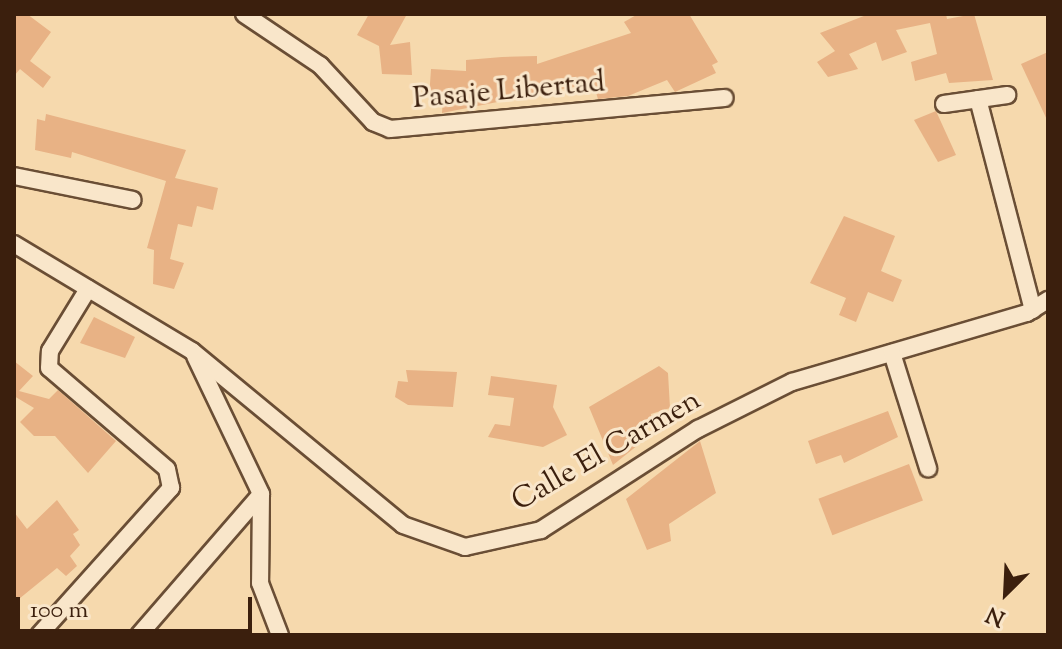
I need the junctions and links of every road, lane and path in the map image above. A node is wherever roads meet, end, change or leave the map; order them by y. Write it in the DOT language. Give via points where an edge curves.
graph roads {
  1 [pos="244,14"];
  2 [pos="1007,95"];
  3 [pos="725,98"];
  4 [pos="978,99"];
  5 [pos="944,104"];
  6 [pos="14,176"];
  7 [pos="133,200"];
  8 [pos="14,244"];
  9 [pos="88,289"];
  10 [pos="1048,300"];
  11 [pos="1033,310"];
  12 [pos="192,351"];
  13 [pos="892,353"];
  14 [pos="928,468"];
  15 [pos="261,494"];
  16 [pos="39,635"];
  17 [pos="139,635"];
  18 [pos="280,635"];
  1 -- 3 [label="street, Pasaje Libertad" via="320,65 373,122 390,129"];
  2 -- 4 [label="street"];
  4 -- 5 [label="street"];
  4 -- 11 [label="street"];
  6 -- 7 [label="street"];
  8 -- 9 [label="street, Calle El Carmen"];
  9 -- 12 [label="street, Calle El Carmen"];
  9 -- 16 [label="street" via="50,351 49,368 167,469 171,488"];
  10 -- 11 [label="street, Calle El Carmen"];
  11 -- 13 [label="street, Calle El Carmen"];
  12 -- 13 [label="street, Calle El Carmen" via="403,525 465,547 541,530 698,429 792,382"];
  12 -- 15 [label="street"];
  13 -- 14 [label="street"];
  15 -- 17 [label="street"];
  15 -- 18 [label="street" via="260,583"];
}
